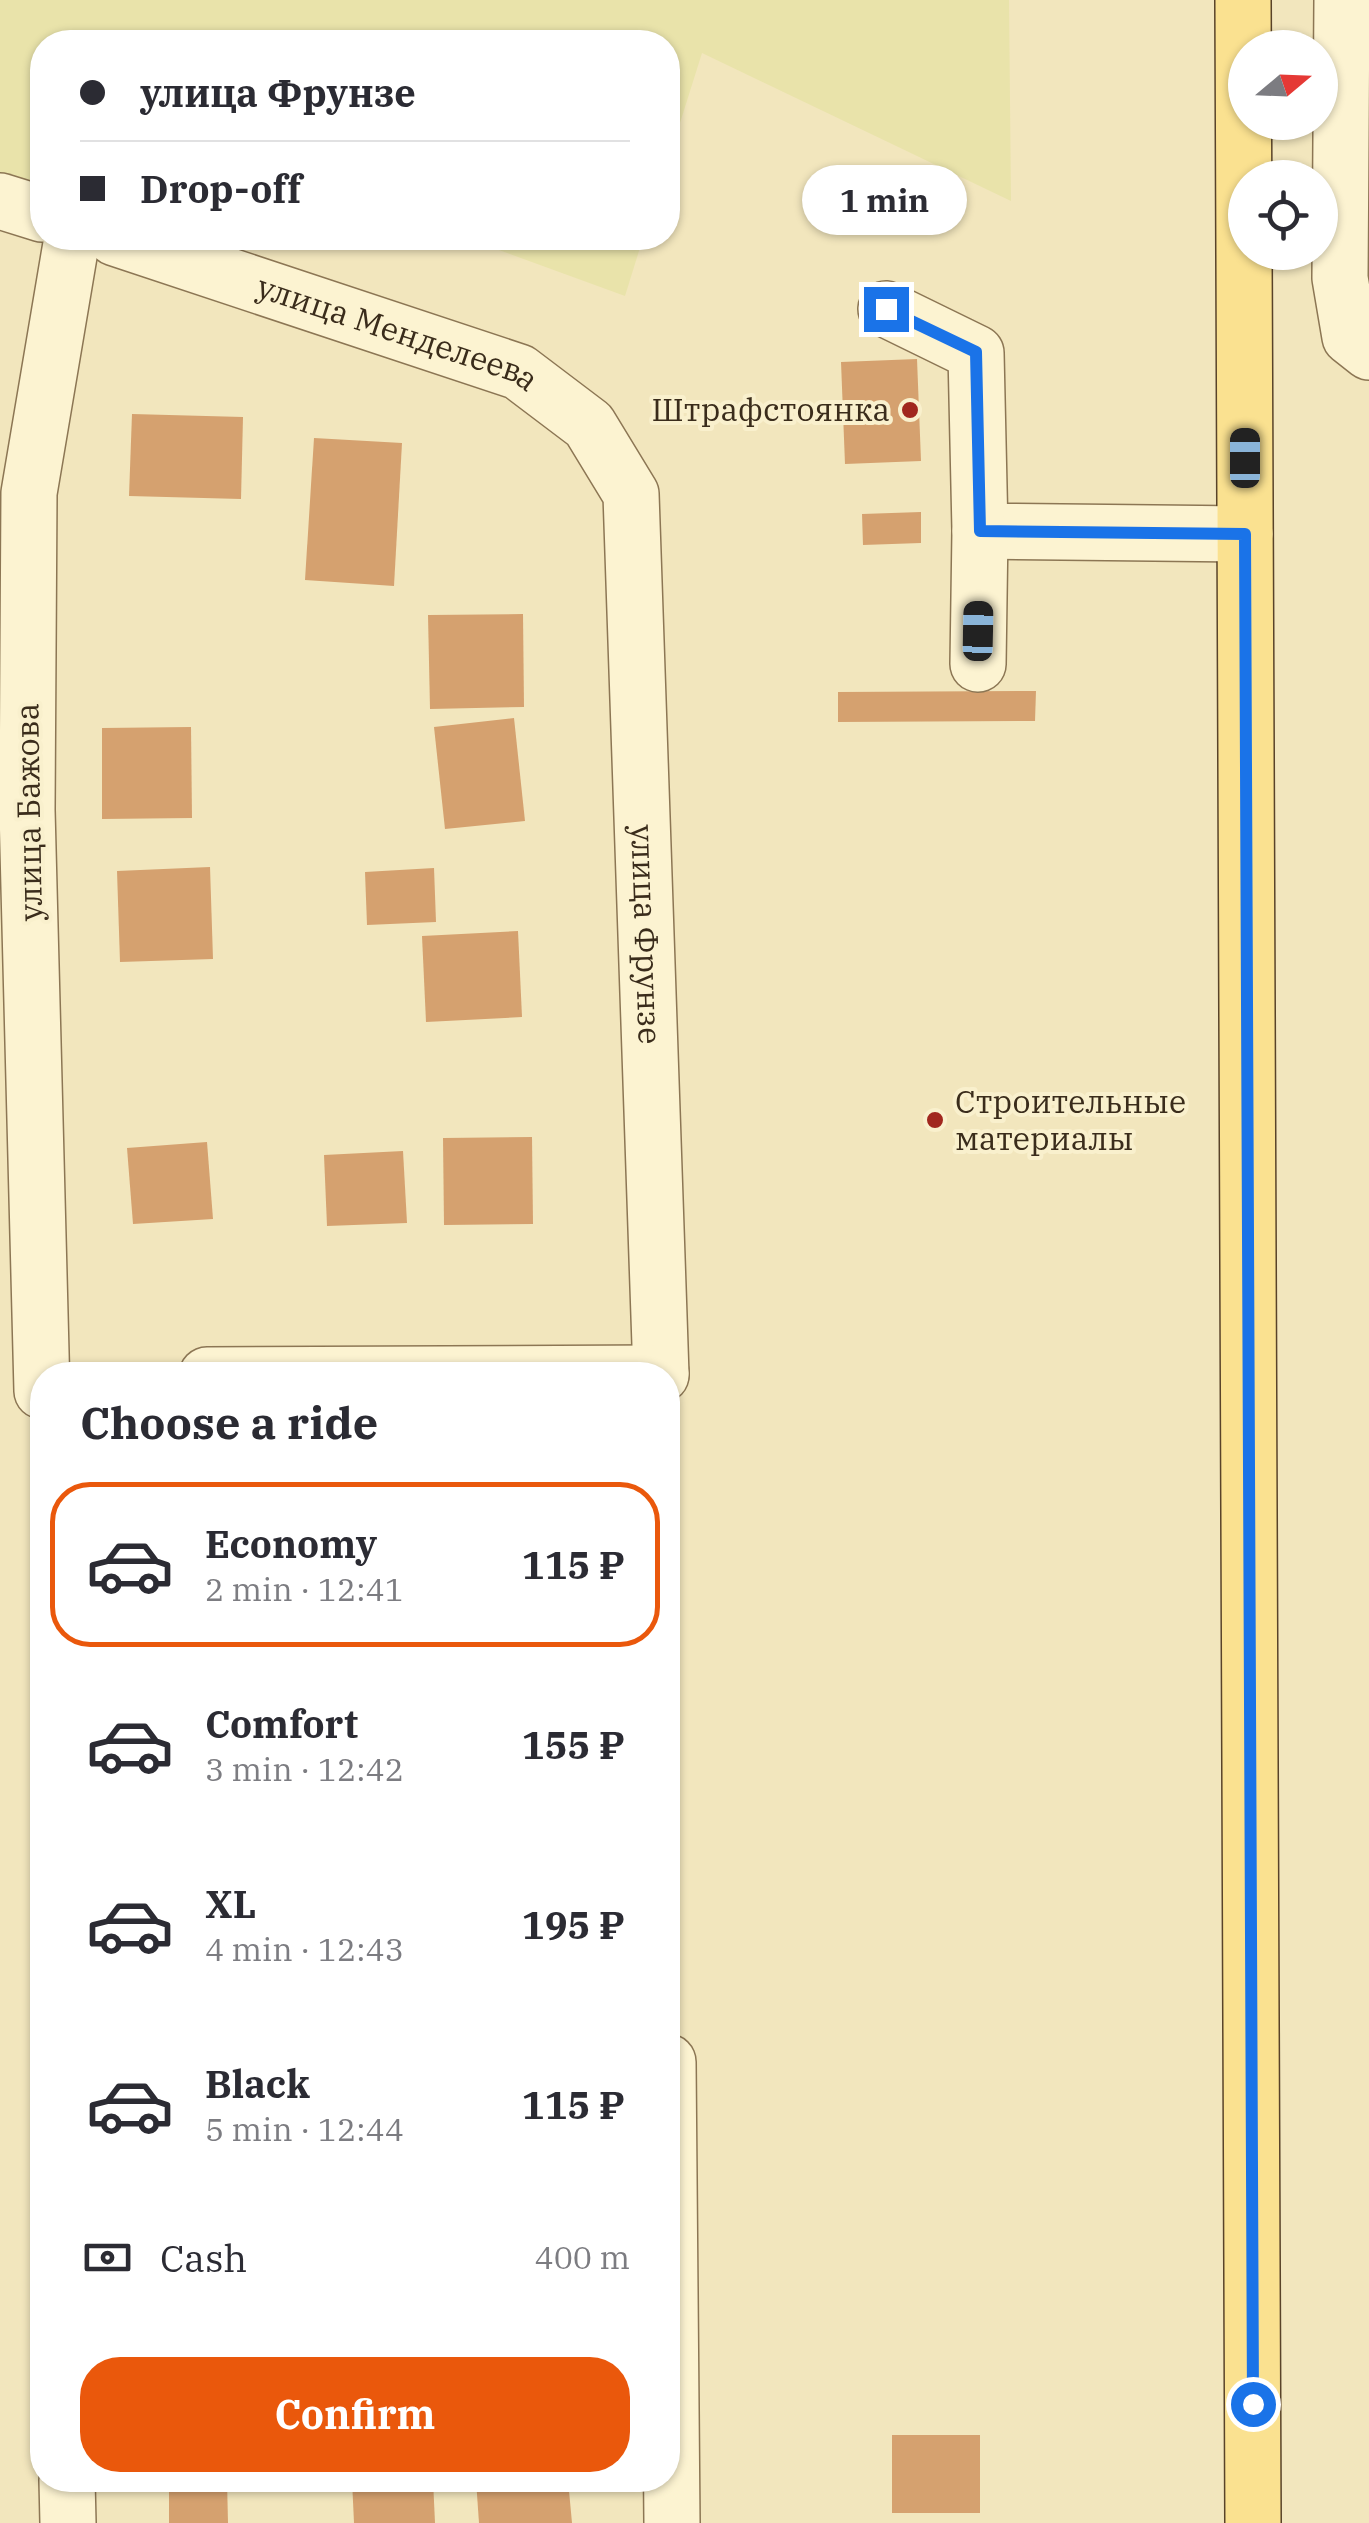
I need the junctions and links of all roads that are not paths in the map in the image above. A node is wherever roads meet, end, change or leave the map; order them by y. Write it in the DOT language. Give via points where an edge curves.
graph roads {
  1 [pos="1243,0"];
  2 [pos="1342,0"];
  3 [pos="0,200"];
  4 [pos="30,210"];
  5 [pos="70,250"];
  6 [pos="151,250"];
  7 [pos="886,309"];
  8 [pos="1369,352"];
  9 [pos="631,494"];
  10 [pos="980,531"];
  11 [pos="1245,534"];
  12 [pos="978,664"];
  13 [pos="42,1362"];
  14 [pos="662,1362"];
  15 [pos="30,1376"];
  16 [pos="0,1377"];
  17 [pos="67,2492"];
  18 [pos="672,2492"];
  19 [pos="68,2523"];
  20 [pos="672,2523"];
  21 [pos="1253,2523"];
  1 -- 11 [label="main road"];
  2 -- 8 [label="street" via="1340,278 1350,337"];
  3 -- 4 [label="street"];
  5 -- 13 [label="street, улица Бажова" via="29,493 27,810"];
  6 -- 9 [label="street, улица Менделеева" via="520,372 589,425"];
  7 -- 10 [label="street" via="976,352"];
  9 -- 14 [label="street, улица Фрунзе"];
  10 -- 11 [label="street"];
  10 -- 12 [label="street"];
  11 -- 21 [label="main road"];
  15 -- 16 [label="street"];
  17 -- 19 [label="street"];
  18 -- 20 [label="street"];
}
